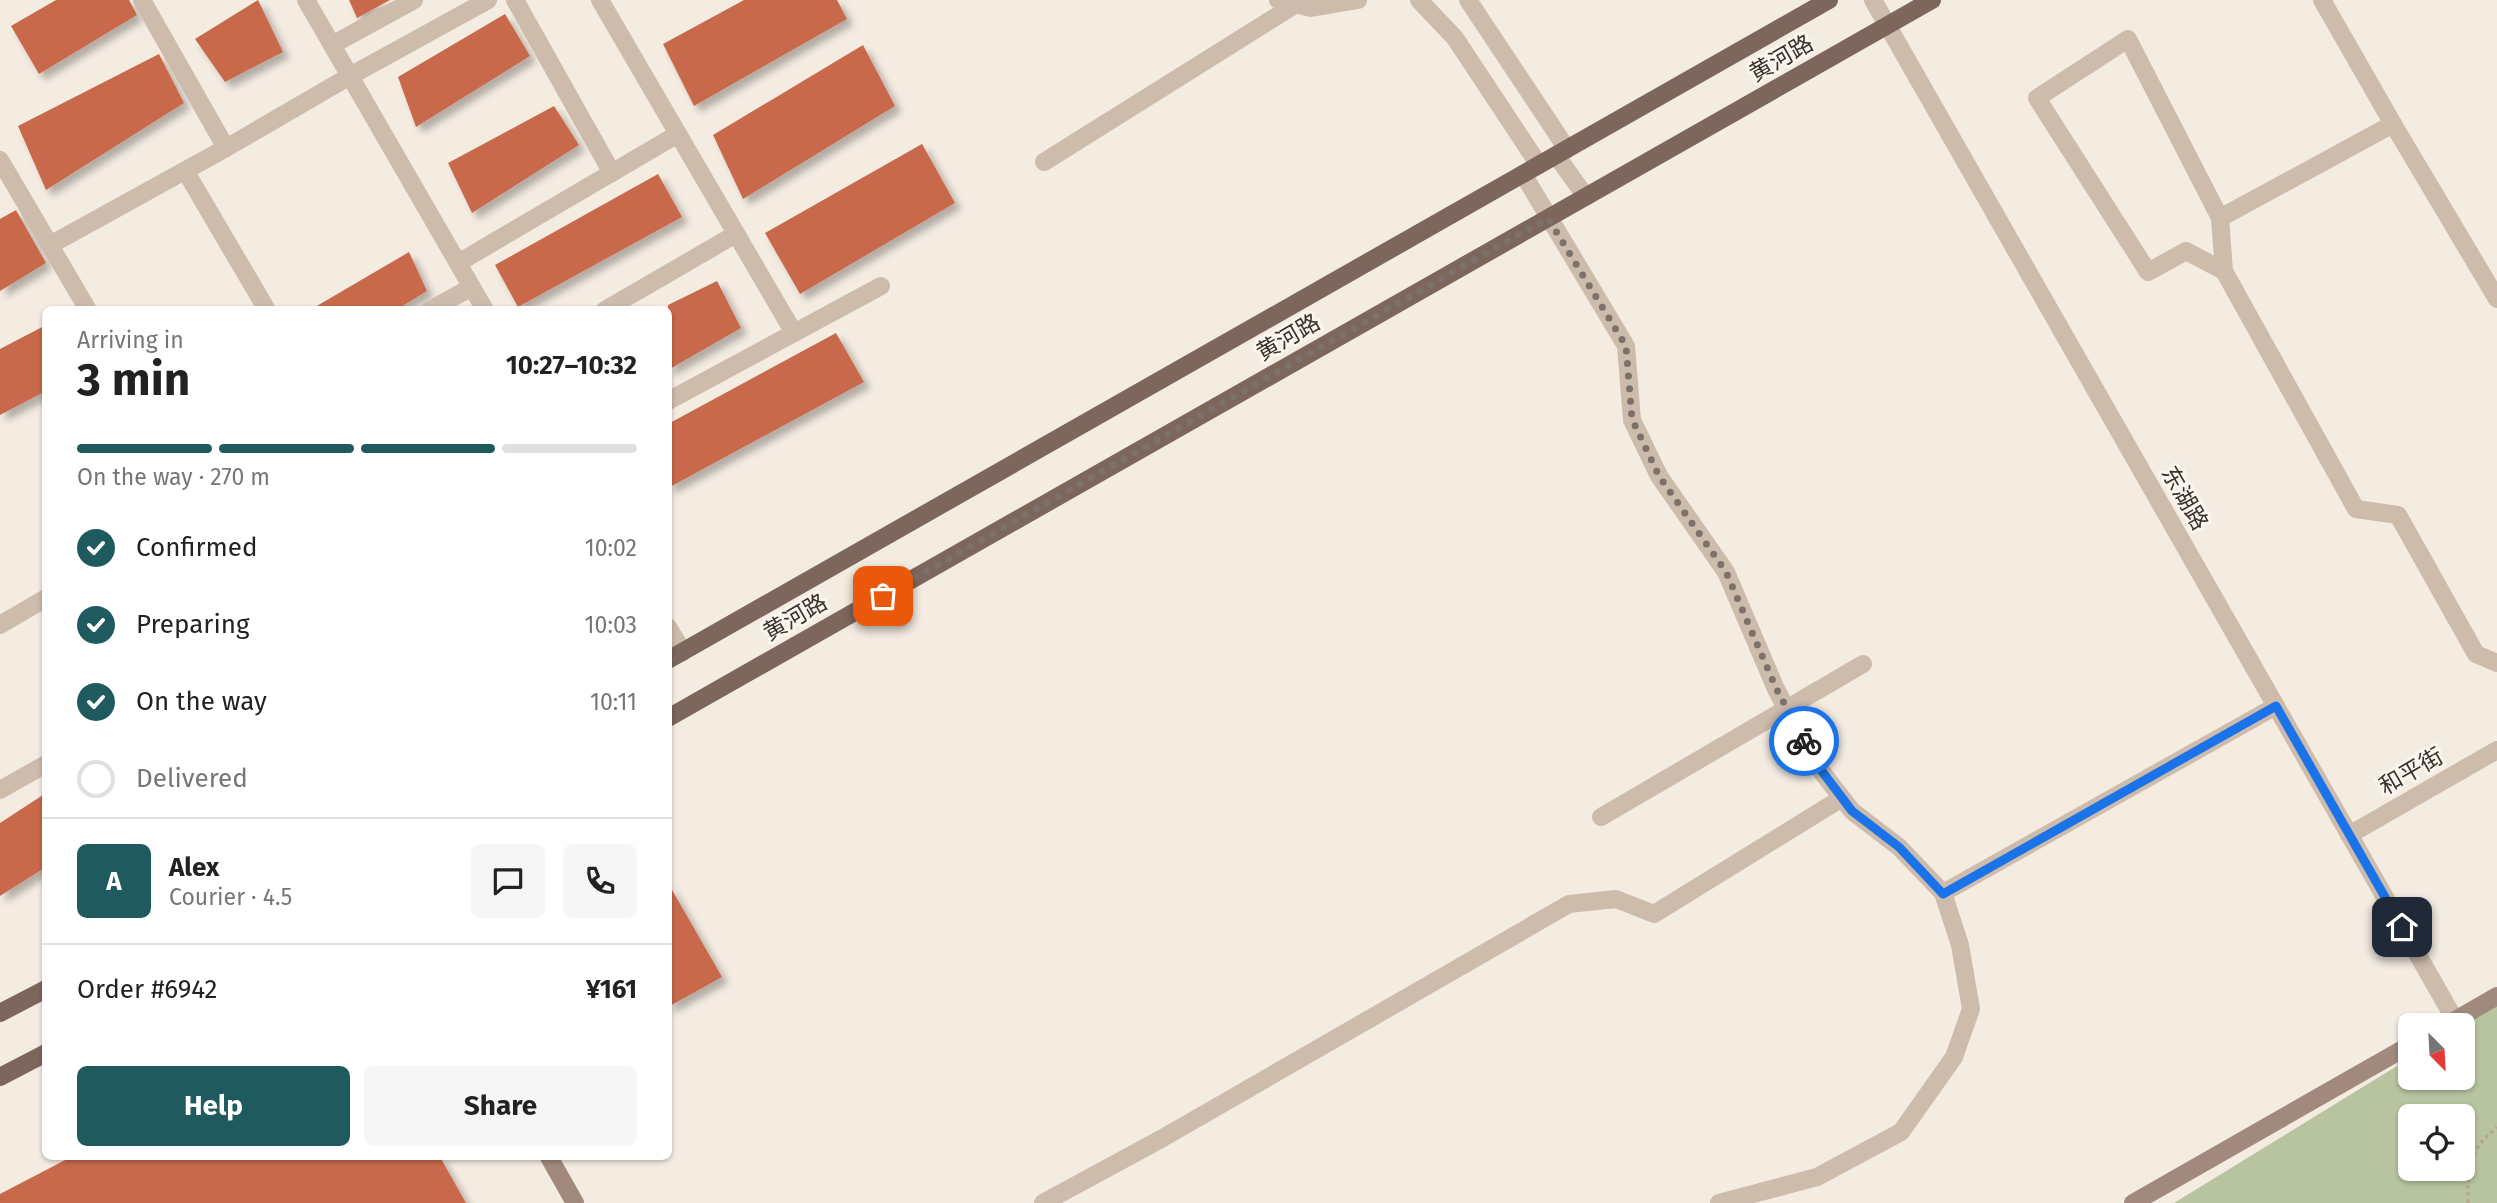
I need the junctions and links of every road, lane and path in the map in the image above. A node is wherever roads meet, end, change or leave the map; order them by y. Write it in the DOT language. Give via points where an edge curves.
graph roads {
  1 [pos="142,0"];
  2 [pos="306,0"];
  3 [pos="414,0"];
  4 [pos="488,0"];
  5 [pos="515,0"];
  6 [pos="600,0"];
  7 [pos="1278,0"];
  8 [pos="1358,0"];
  9 [pos="1419,0"];
  10 [pos="1468,0"];
  11 [pos="1829,0"];
  12 [pos="1873,0"];
  13 [pos="1933,0"];
  14 [pos="2322,0"];
  15 [pos="1296,4"];
  16 [pos="1888,25"];
  17 [pos="332,45"];
  18 [pos="350,76"];
  19 [pos="2393,124"];
  20 [pos="678,134"];
  21 [pos="226,148"];
  22 [pos="1562,152"];
  23 [pos="0,160"];
  24 [pos="1044,162"];
  25 [pos="1539,165"];
  26 [pos="187,172"];
  27 [pos="612,173"];
  28 [pos="1523,174"];
  29 [pos="1586,197"];
  30 [pos="1548,218"];
  31 [pos="2220,218"];
  32 [pos="736,234"];
  33 [pos="50,245"];
  34 [pos="458,263"];
  35 [pos="2224,271"];
  36 [pos="881,286"];
  37 [pos="472,287"];
  38 [pos="2497,299"];
  39 [pos="86,306"];
  40 [pos="265,306"];
  41 [pos="437,306"];
  42 [pos="483,306"];
  43 [pos="612,306"];
  44 [pos="794,333"];
  45 [pos="672,399"];
  46 [pos="42,600"];
  47 [pos="0,625"];
  48 [pos="676,656"];
  49 [pos="2497,663"];
  50 [pos="1863,664"];
  51 [pos="2276,706"];
  52 [pos="1786,709"];
  53 [pos="672,716"];
  54 [pos="2497,750"];
  55 [pos="42,766"];
  56 [pos="0,790"];
  57 [pos="1842,798"];
  58 [pos="1601,817"];
  59 [pos="2349,835"];
  60 [pos="1943,894"];
  61 [pos="42,991"];
  62 [pos="2497,996"];
  63 [pos="0,1013"];
  64 [pos="2445,1013"];
  65 [pos="2467,1013"];
  66 [pos="2398,1052"];
  67 [pos="42,1055"];
  68 [pos="3,1070"];
  69 [pos="2497,1127"];
  70 [pos="551,1160"];
  71 [pos="575,1203"];
  72 [pos="1043,1203"];
  73 [pos="1719,1203"];
  74 [pos="2133,1203"];
  75 [pos="2468,1203"];
  1 -- 21 [label="street"];
  2 -- 17 [label="street"];
  3 -- 17 [label="street"];
  4 -- 18 [label="street"];
  5 -- 27 [label="street"];
  6 -- 20 [label="street"];
  7 -- 15 [label="street"];
  8 -- 15 [label="street" via="1311,8"];
  9 -- 25 [label="street" via="1455,38"];
  10 -- 22 [label="street"];
  11 -- 22 [label="main road, 黄河路"];
  12 -- 16 [label="street, 东湖路"];
  13 -- 16 [label="main road, 黄河路"];
  14 -- 19 [label="street"];
  15 -- 24 [label="street"];
  16 -- 29 [label="main road, 黄河路"];
  16 -- 51 [label="street, 东湖路"];
  17 -- 18 [label="street"];
  18 -- 21 [label="street"];
  18 -- 34 [label="street"];
  19 -- 31 [label="street"];
  19 -- 38 [label="street"];
  20 -- 27 [label="street"];
  20 -- 32 [label="street"];
  21 -- 26 [label="street"];
  22 -- 25 [label="main road, 黄河路"];
  22 -- 29 [label="street"];
  23 -- 33 [label="street"];
  25 -- 28 [label="main road, 黄河路"];
  26 -- 33 [label="street"];
  26 -- 40 [label="street"];
  27 -- 34 [label="street"];
  28 -- 30 [label="street"];
  28 -- 48 [label="main road, 黄河路"];
  29 -- 30 [label="main road, 黄河路"];
  30 -- 52 [label="street" via="1626,346 1632,419 1659,476 1726,572"];
  30 -- 53 [label="main road, 黄河路"];
  31 -- 35 [label="street"];
  31 -- 35 [label="street" via="2129,39 2037,98 2148,272 2186,251"];
  32 -- 43 [label="street"];
  32 -- 44 [label="street"];
  33 -- 39 [label="street"];
  34 -- 37 [label="street"];
  35 -- 49 [label="street" via="2356,509 2398,515 2476,654"];
  36 -- 44 [label="street"];
  37 -- 41 [label="street"];
  37 -- 42 [label="street"];
  44 -- 45 [label="street"];
  46 -- 47 [label="street"];
  50 -- 52 [label="street"];
  51 -- 59 [label="street, 东湖路"];
  51 -- 60 [label="street"];
  52 -- 57 [label="street" via="1815,762"];
  52 -- 58 [label="street"];
  54 -- 59 [label="street, 和平街"];
  55 -- 56 [label="street"];
  57 -- 60 [label="street" via="1899,847"];
  57 -- 72 [label="street" via="1654,914 1616,899 1569,904"];
  59 -- 64 [label="street, 东湖路"];
  60 -- 73 [label="street" via="1960,945 1971,1009 1954,1057 1901,1132 1817,1177"];
  61 -- 63 [label="main road"];
  62 -- 65 [label="street"];
  66 -- 74 [label="street"];
  67 -- 68 [label="main road"];
  69 -- 75 [label="path" via="2477,1144 2468,1172"];
  70 -- 71 [label="street"];
}
